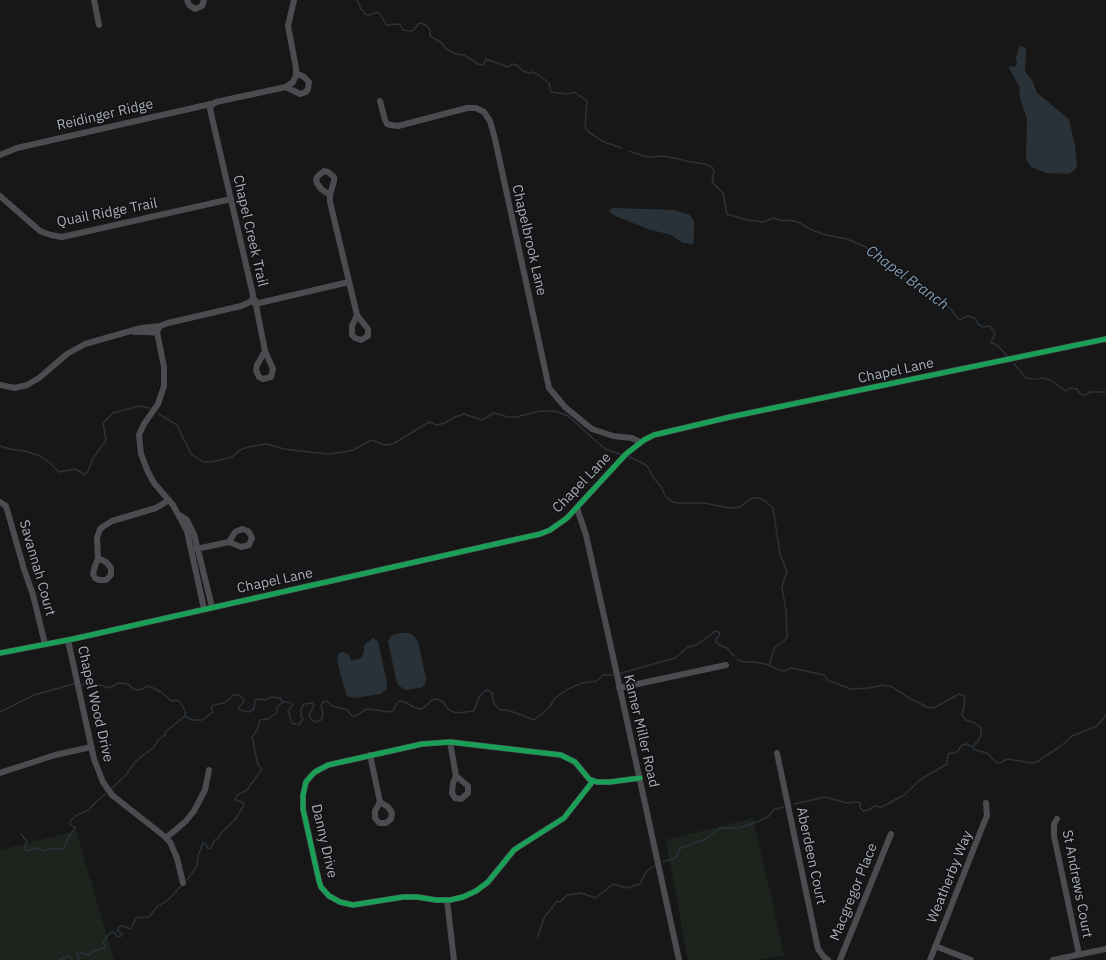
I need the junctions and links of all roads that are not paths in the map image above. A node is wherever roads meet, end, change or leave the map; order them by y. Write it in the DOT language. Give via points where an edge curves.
graph roads {
  1 [pos="94,0"];
  2 [pos="187,0"];
  3 [pos="204,0"];
  4 [pos="294,0"];
  5 [pos="99,25"];
  6 [pos="296,73"];
  7 [pos="286,87"];
  8 [pos="380,101"];
  9 [pos="216,102"];
  10 [pos="0,155"];
  11 [pos="330,195"];
  12 [pos="0,196"];
  13 [pos="231,198"];
  14 [pos="349,282"];
  15 [pos="253,295"];
  16 [pos="255,304"];
  17 [pos="357,315"];
  18 [pos="160,326"];
  19 [pos="126,332"];
  20 [pos="157,333"];
  21 [pos="1106,339"];
  22 [pos="265,352"];
  23 [pos="0,385"];
  24 [pos="640,442"];
  25 [pos="169,500"];
  26 [pos="0,502"];
  27 [pos="577,508"];
  28 [pos="229,542"];
  29 [pos="195,549"];
  30 [pos="98,558"];
  31 [pos="212,607"];
  32 [pos="204,609"];
  33 [pos="68,640"];
  34 [pos="45,644"];
  35 [pos="0,652"];
  36 [pos="726,665"];
  37 [pos="619,688"];
  38 [pos="450,742"];
  39 [pos="91,747"];
  40 [pos="777,753"];
  41 [pos="370,755"];
  42 [pos="209,770"];
  43 [pos="0,773"];
  44 [pos="456,776"];
  45 [pos="640,778"];
  46 [pos="593,781"];
  47 [pos="380,802"];
  48 [pos="986,803"];
  49 [pos="1057,819"];
  50 [pos="891,834"];
  51 [pos="166,838"];
  52 [pos="183,883"];
  53 [pos="447,900"];
  54 [pos="935,946"];
  55 [pos="1106,949"];
  56 [pos="1079,954"];
  57 [pos="454,960"];
  58 [pos="679,960"];
  59 [pos="828,960"];
  60 [pos="840,960"];
  61 [pos="930,960"];
  62 [pos="971,960"];
  63 [pos="1053,960"];
  1 -- 5 [label="street"];
  2 -- 3 [label="street" via="189,5 195,8 202,6"];
  4 -- 6 [label="street" via="288,26"];
  6 -- 7 [label="street" via="293,82"];
  6 -- 7 [label="street" via="309,82 308,90 300,94"];
  7 -- 9 [label="street"];
  8 -- 24 [label="street, Chapelbrook Lane" via="387,124 398,126 467,108 476,108 484,112 490,121 495,139 550,388 565,407 592,429"];
  9 -- 10 [label="street, Reidinger Ridge" via="17,148"];
  9 -- 13 [label="street, Chapel Creek Trail" via="211,106 211,113"];
  11 -- 14 [label="street"];
  12 -- 13 [label="street, Quail Ridge Trail" via="40,231 62,237"];
  13 -- 15 [label="street, Chapel Creek Trail"];
  14 -- 16 [label="street"];
  14 -- 17 [label="street"];
  15 -- 16 [label="street"];
  15 -- 18 [label="street, Chapel Creek Trail" via="252,301 246,305"];
  16 -- 22 [label="street"];
  18 -- 19 [label="street, Chapel Creek Trail"];
  18 -- 20 [label="street"];
  19 -- 20 [label="street"];
  19 -- 23 [label="street" via="79,346 27,385 15,388"];
  20 -- 25 [label="street" via="164,367 164,386 158,404 141,429 139,448 154,483"];
  21 -- 24 [label="street, Chapel Lane" via="678,428"];
  24 -- 27 [label="street, Chapel Lane"];
  25 -- 29 [label="street" via="179,514"];
  25 -- 30 [label="street" via="156,508 112,521 100,529 97,538"];
  26 -- 34 [label="street, Savannah Court" via="6,506 24,570 34,595"];
  27 -- 31 [label="street, Chapel Lane" via="559,524 540,534"];
  27 -- 37 [label="street, Kamer Miller Road" via="586,536"];
  28 -- 29 [label="street"];
  29 -- 31 [label="street"];
  29 -- 32 [label="street"];
  31 -- 32 [label="street, Chapel Lane"];
  32 -- 33 [label="street, Chapel Lane"];
  33 -- 34 [label="street, Chapel Lane"];
  33 -- 39 [label="street, Chapel Wood Drive"];
  34 -- 35 [label="street, Chapel Lane"];
  36 -- 37 [label="street"];
  37 -- 45 [label="street, Kamer Miller Road"];
  38 -- 41 [label="street, Danny Drive" via="422,744"];
  38 -- 44 [label="street"];
  38 -- 46 [label="street, Danny Drive" via="561,755 575,762"];
  39 -- 43 [label="street" via="55,755"];
  39 -- 51 [label="street, Chapel Wood Drive" via="97,770 106,788"];
  40 -- 59 [label="street, Aberdeen Court" via="818,949"];
  41 -- 47 [label="street"];
  41 -- 53 [label="street, Danny Drive" via="321,768 311,776 304,788 303,809 321,887 334,899 353,906 403,897"];
  42 -- 51 [label="street" via="205,790 194,811"];
  45 -- 46 [label="street" via="610,782"];
  45 -- 58 [label="street, Kamer Miller Road"];
  46 -- 53 [label="street, Danny Drive" via="564,818 514,850 482,887 463,897"];
  48 -- 54 [label="street, Weatherby Way" via="987,812 983,825"];
  49 -- 56 [label="street, St Andrews Court" via="1054,824 1054,836"];
  50 -- 60 [label="street, Macgregor Place"];
  51 -- 52 [label="street, Chapel Wood Drive" via="176,854"];
  53 -- 57 [label="street"];
  54 -- 61 [label="street, Weatherby Way"];
  54 -- 62 [label="street"];
  55 -- 56 [label="street"];
  56 -- 63 [label="street"];
}
